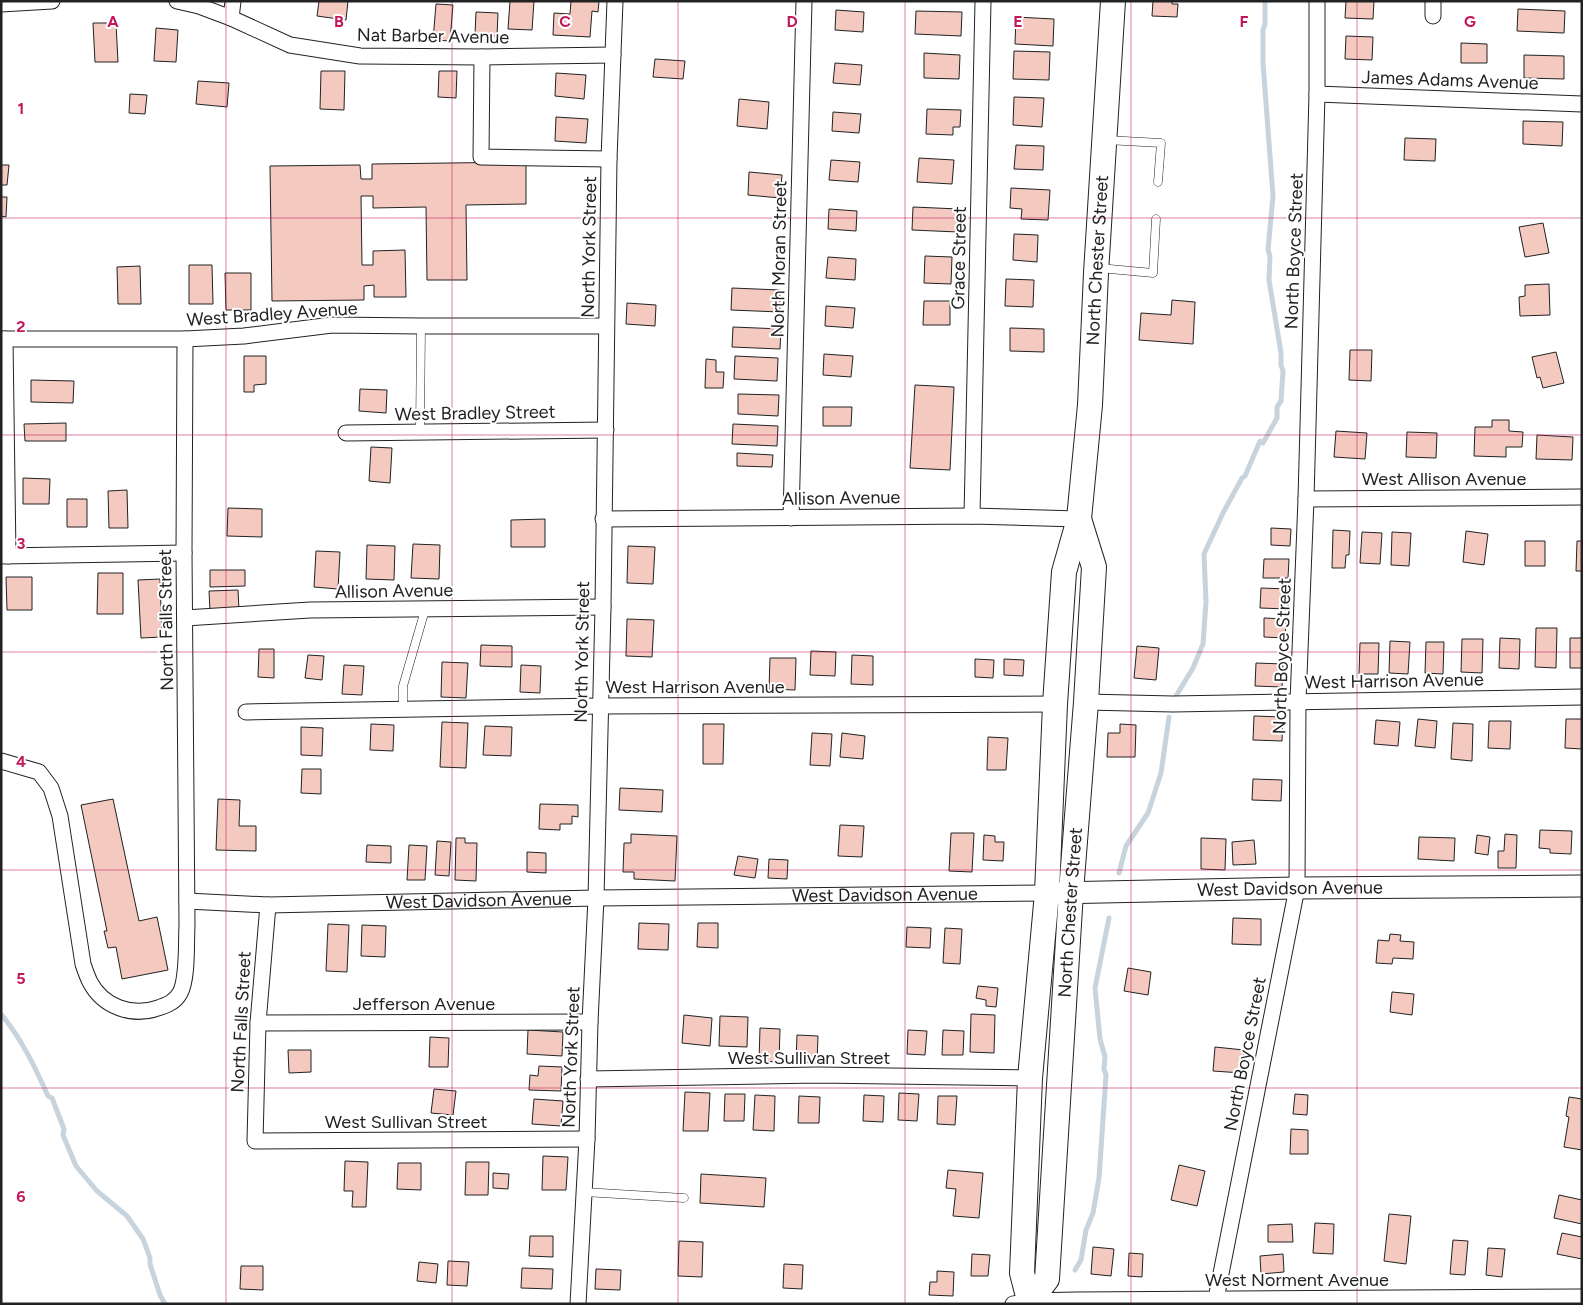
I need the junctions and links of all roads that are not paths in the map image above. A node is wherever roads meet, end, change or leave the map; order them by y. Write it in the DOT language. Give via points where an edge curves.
graph roads {
  1 [pos="52,1"];
  2 [pos="177,1"];
  3 [pos="233,1"];
  4 [pos="615,1"];
  5 [pos="804,1"];
  6 [pos="983,1"];
  7 [pos="1113,1"];
  8 [pos="1317,1"];
  9 [pos="1,4"];
  10 [pos="231,18"];
  11 [pos="613,55"];
  12 [pos="482,57"];
  13 [pos="1317,94"];
  14 [pos="1582,104"];
  15 [pos="1104,140"];
  16 [pos="609,159"];
  17 [pos="1158,182"];
  18 [pos="1156,219"];
  19 [pos="1096,268"];
  20 [pos="421,326"];
  21 [pos="606,326"];
  22 [pos="3,339"];
  23 [pos="185,339"];
  24 [pos="606,430"];
  25 [pos="420,432"];
  26 [pos="346,433"];
  27 [pos="1582,497"];
  28 [pos="1306,499"];
  29 [pos="972,516"];
  30 [pos="791,518"];
  31 [pos="603,519"];
  32 [pos="1079,519"];
  33 [pos="184,553"];
  34 [pos="4,556"];
  35 [pos="603,607"];
  36 [pos="426,610"];
  37 [pos="185,618"];
  38 [pos="1582,697"];
  39 [pos="1298,701"];
  40 [pos="1086,702"];
  41 [pos="1056,704"];
  42 [pos="600,706"];
  43 [pos="403,709"];
  44 [pos="246,712"];
  45 [pos="1,761"];
  46 [pos="1582,886"];
  47 [pos="1297,888"];
  48 [pos="1070,892"];
  49 [pos="1047,893"];
  50 [pos="596,898"];
  51 [pos="187,901"];
  52 [pos="268,904"];
  53 [pos="590,1022"];
  54 [pos="258,1024"];
  55 [pos="588,1078"];
  56 [pos="1030,1078"];
  57 [pos="587,1139"];
  58 [pos="254,1141"];
  59 [pos="584,1192"];
  60 [pos="684,1198"];
  61 [pos="1582,1297"];
  62 [pos="1410,1301"];
  63 [pos="1216,1302"];
  64 [pos="1024,1303"];
  65 [pos="578,1304"];
  1 -- 9 [label="street"];
  2 -- 10 [label="street"];
  3 -- 10 [label="street"];
  4 -- 11 [label="street, North York Street"];
  5 -- 30 [label="street, North Moran Street"];
  6 -- 29 [label="street, Grace Street"];
  7 -- 15 [label="main road, North Chester Street"];
  8 -- 13 [label="street, North Boyce Street"];
  10 -- 12 [label="street, Nat Barber Avenue" via="290,45 360,56"];
  11 -- 12 [label="street, Nat Barber Avenue"];
  11 -- 16 [label="street, North York Street"];
  12 -- 16 [label="street" via="481,157"];
  13 -- 14 [label="street, James Adams Avenue"];
  13 -- 28 [label="street, North Boyce Street"];
  15 -- 17 [label="lane" via="1160,143"];
  15 -- 19 [label="main road, North Chester Street"];
  16 -- 21 [label="street, North York Street"];
  18 -- 19 [label="lane" via="1153,273"];
  19 -- 32 [label="main road, North Chester Street" via="1090,405"];
  20 -- 21 [label="street, West Bradley Avenue"];
  20 -- 23 [label="street, West Bradley Avenue" via="332,325 244,336"];
  20 -- 25 [label="lane"];
  21 -- 24 [label="street, North York Street"];
  22 -- 23 [label="street, West Bradley Avenue"];
  22 -- 34 [label="street"];
  23 -- 33 [label="street, North Falls Street"];
  24 -- 25 [label="street, West Bradley Street"];
  24 -- 31 [label="street, North York Street"];
  25 -- 26 [label="street, West Bradley Street"];
  27 -- 28 [label="street, West Allison Avenue"];
  28 -- 39 [label="street, North Boyce Street"];
  29 -- 30 [label="street, Allison Avenue"];
  29 -- 32 [label="street, Allison Avenue"];
  30 -- 31 [label="street, Allison Avenue"];
  31 -- 35 [label="street, North York Street"];
  32 -- 40 [label="main road, North Chester Street" via="1094,567"];
  32 -- 41 [label="main road, North Chester Street" via="1064,572"];
  33 -- 34 [label="street"];
  33 -- 37 [label="street, North Falls Street"];
  35 -- 36 [label="street, Allison Avenue"];
  35 -- 42 [label="street, North York Street"];
  36 -- 37 [label="street, Allison Avenue" via="310,610"];
  36 -- 43 [label="lane" via="403,686"];
  37 -- 51 [label="street, North Falls Street"];
  38 -- 39 [label="street, West Harrison Avenue"];
  39 -- 40 [label="street, West Harrison Avenue"];
  39 -- 47 [label="street, North Boyce Street"];
  40 -- 48 [label="main road, North Chester Street"];
  41 -- 42 [label="street, West Harrison Avenue"];
  41 -- 49 [label="main road, North Chester Street"];
  42 -- 43 [label="street, West Harrison Avenue"];
  42 -- 50 [label="street, North York Street"];
  43 -- 44 [label="street, West Harrison Avenue"];
  45 -- 51 [label="street, North Falls Street" via="39,772 51,788 60,816 83,964 97,993 111,1005 127,1011 149,1011 172,1003 180,994 184,980"];
  46 -- 47 [label="street, West Davidson Avenue"];
  47 -- 48 [label="street, West Davidson Avenue"];
  47 -- 63 [label="street, North Boyce Street"];
  48 -- 49 [label="street, West Davidson Avenue"];
  48 -- 64 [label="main road, North Chester Street" via="1047,1279"];
  49 -- 50 [label="street, West Davidson Avenue"];
  49 -- 56 [label="main road, North Chester Street"];
  50 -- 52 [label="street, West Davidson Avenue"];
  50 -- 53 [label="street, North York Street"];
  51 -- 52 [label="street, West Davidson Avenue"];
  52 -- 54 [label="street, North Falls Street"];
  53 -- 54 [label="street, Jefferson Avenue"];
  53 -- 55 [label="street, North York Street"];
  54 -- 58 [label="street, North Falls Street"];
  55 -- 56 [label="street, West Sullivan Street" via="817,1075"];
  55 -- 57 [label="street, North York Street"];
  56 -- 64 [label="main road, North Chester Street" via="1022,1273"];
  57 -- 58 [label="street, West Sullivan Street"];
  57 -- 59 [label="street, North York Street"];
  59 -- 60 [label="lane"];
  59 -- 65 [label="street, North York Street"];
  61 -- 62 [label="street, West Norment Avenue"];
  62 -- 63 [label="street, West Norment Avenue"];
  63 -- 64 [label="street, West Norment Avenue"];
}
